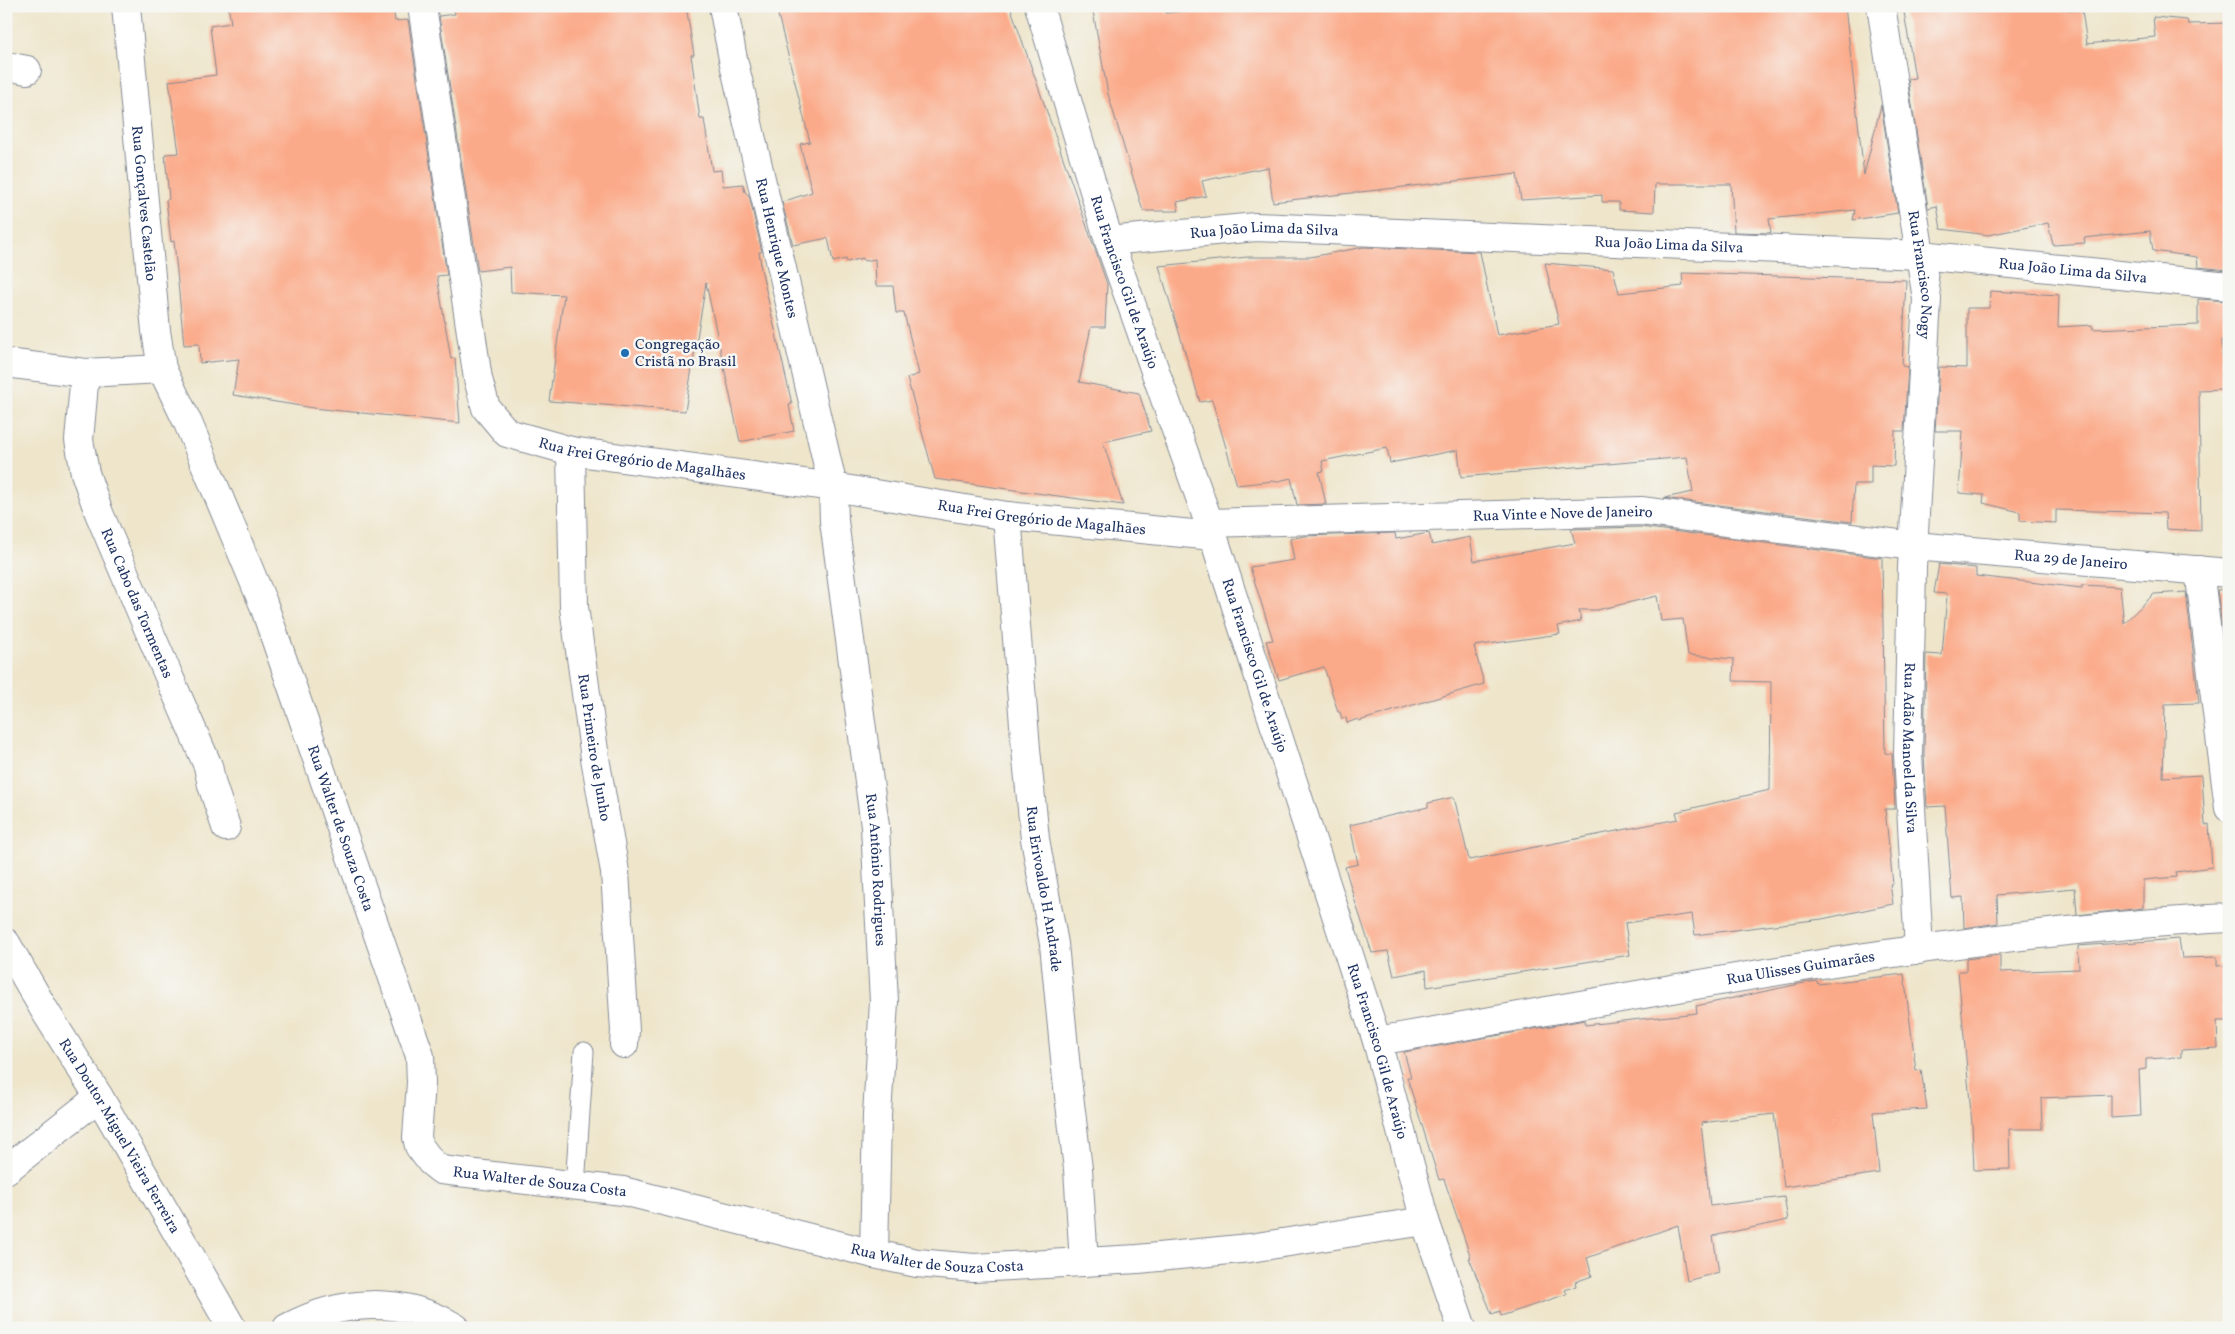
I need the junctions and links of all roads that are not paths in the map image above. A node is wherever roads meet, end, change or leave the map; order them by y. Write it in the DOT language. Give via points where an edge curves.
graph roads {
  1 [pos="126,6"];
  2 [pos="422,6"];
  3 [pos="723,6"];
  4 [pos="1038,6"];
  5 [pos="1881,6"];
  6 [pos="1109,241"];
  7 [pos="1920,255"];
  8 [pos="2229,286"];
  9 [pos="6,363"];
  10 [pos="162,369"];
  11 [pos="85,372"];
  12 [pos="174,396"];
  13 [pos="571,451"];
  14 [pos="833,487"];
  15 [pos="1007,516"];
  16 [pos="1211,529"];
  17 [pos="1914,546"];
  18 [pos="2199,570"];
  19 [pos="2229,572"];
  20 [pos="2229,808"];
  21 [pos="226,827"];
  22 [pos="2229,918"];
  23 [pos="6,943"];
  24 [pos="1919,950"];
  25 [pos="1377,1041"];
  26 [pos="624,1044"];
  27 [pos="584,1052"];
  28 [pos="98,1097"];
  29 [pos="6,1170"];
  30 [pos="575,1186"];
  31 [pos="1425,1221"];
  32 [pos="874,1254"];
  33 [pos="1084,1262"];
  34 [pos="232,1328"];
  35 [pos="287,1328"];
  36 [pos="456,1328"];
  37 [pos="1462,1328"];
  1 -- 10 [label="street, Rua Gonçalves Castelão"];
  2 -- 13 [label="street, Rua Frei Gregório de Magalhães" via="478,379 486,408 507,433"];
  3 -- 14 [label="street, Rua Henrique Montes"];
  4 -- 6 [label="street, Rua Francisco Gil de Araújo"];
  5 -- 7 [label="street, Rua Francisco Nogy"];
  6 -- 7 [label="street, Rua João Lima da Silva" via="1256,226"];
  6 -- 16 [label="street, Rua Francisco Gil de Araújo"];
  7 -- 8 [label="street, Rua João Lima da Silva"];
  7 -- 17 [label="street, Rua Francisco Nogy" via="1927,299"];
  9 -- 11 [label="street"];
  10 -- 11 [label="street"];
  10 -- 12 [label="street, Rua Gonçalves Castelão"];
  11 -- 21 [label="street, Rua Cabo das Tormentas" via="79,440 85,473 99,513 208,766"];
  12 -- 30 [label="street, Rua Walter de Souza Costa" via="263,603 420,1056 419,1146 427,1159 441,1170"];
  13 -- 14 [label="street, Rua Frei Gregório de Magalhães"];
  13 -- 26 [label="street, Rua Primeiro de Junho" via="574,607 615,872"];
  14 -- 15 [label="street, Rua Frei Gregório de Magalhães"];
  14 -- 32 [label="street, Rua Antônio Rodrigues" via="834,521 875,826 884,1002 877,1115"];
  15 -- 16 [label="street, Rua Frei Gregório de Magalhães"];
  15 -- 33 [label="street, Rua Erivoaldo H Andrade" via="1035,839 1054,944 1078,1169"];
  16 -- 17 [label="street, Rua Vinte e Nove de Janeiro" via="1641,511"];
  16 -- 25 [label="street, Rua Francisco Gil de Araújo"];
  17 -- 18 [label="street, Rua 29 de Janeiro"];
  17 -- 24 [label="street, Rua Adão Manoel da Silva" via="1908,754"];
  18 -- 19 [label="street, Rua 29 de Janeiro"];
  18 -- 20 [label="street"];
  22 -- 24 [label="street, Rua Ulisses Guimarães" via="2134,924"];
  23 -- 28 [label="street, Rua Doutor Miguel Vieira Ferreira"];
  24 -- 25 [label="street, Rua Ulisses Guimarães"];
  25 -- 31 [label="street, Rua Francisco Gil de Araújo"];
  27 -- 30 [label="lane"];
  28 -- 29 [label="street"];
  28 -- 34 [label="street, Rua Doutor Miguel Vieira Ferreira"];
  30 -- 32 [label="street, Rua Walter de Souza Costa" via="622,1192"];
  31 -- 33 [label="street, Rua Walter de Souza Costa" via="1250,1248"];
  31 -- 37 [label="street, Rua Francisco Gil de Araújo"];
  32 -- 33 [label="street, Rua Walter de Souza Costa" via="917,1263 974,1268"];
  35 -- 36 [label="street" via="306,1317 365,1304 406,1308 440,1318"];
}
